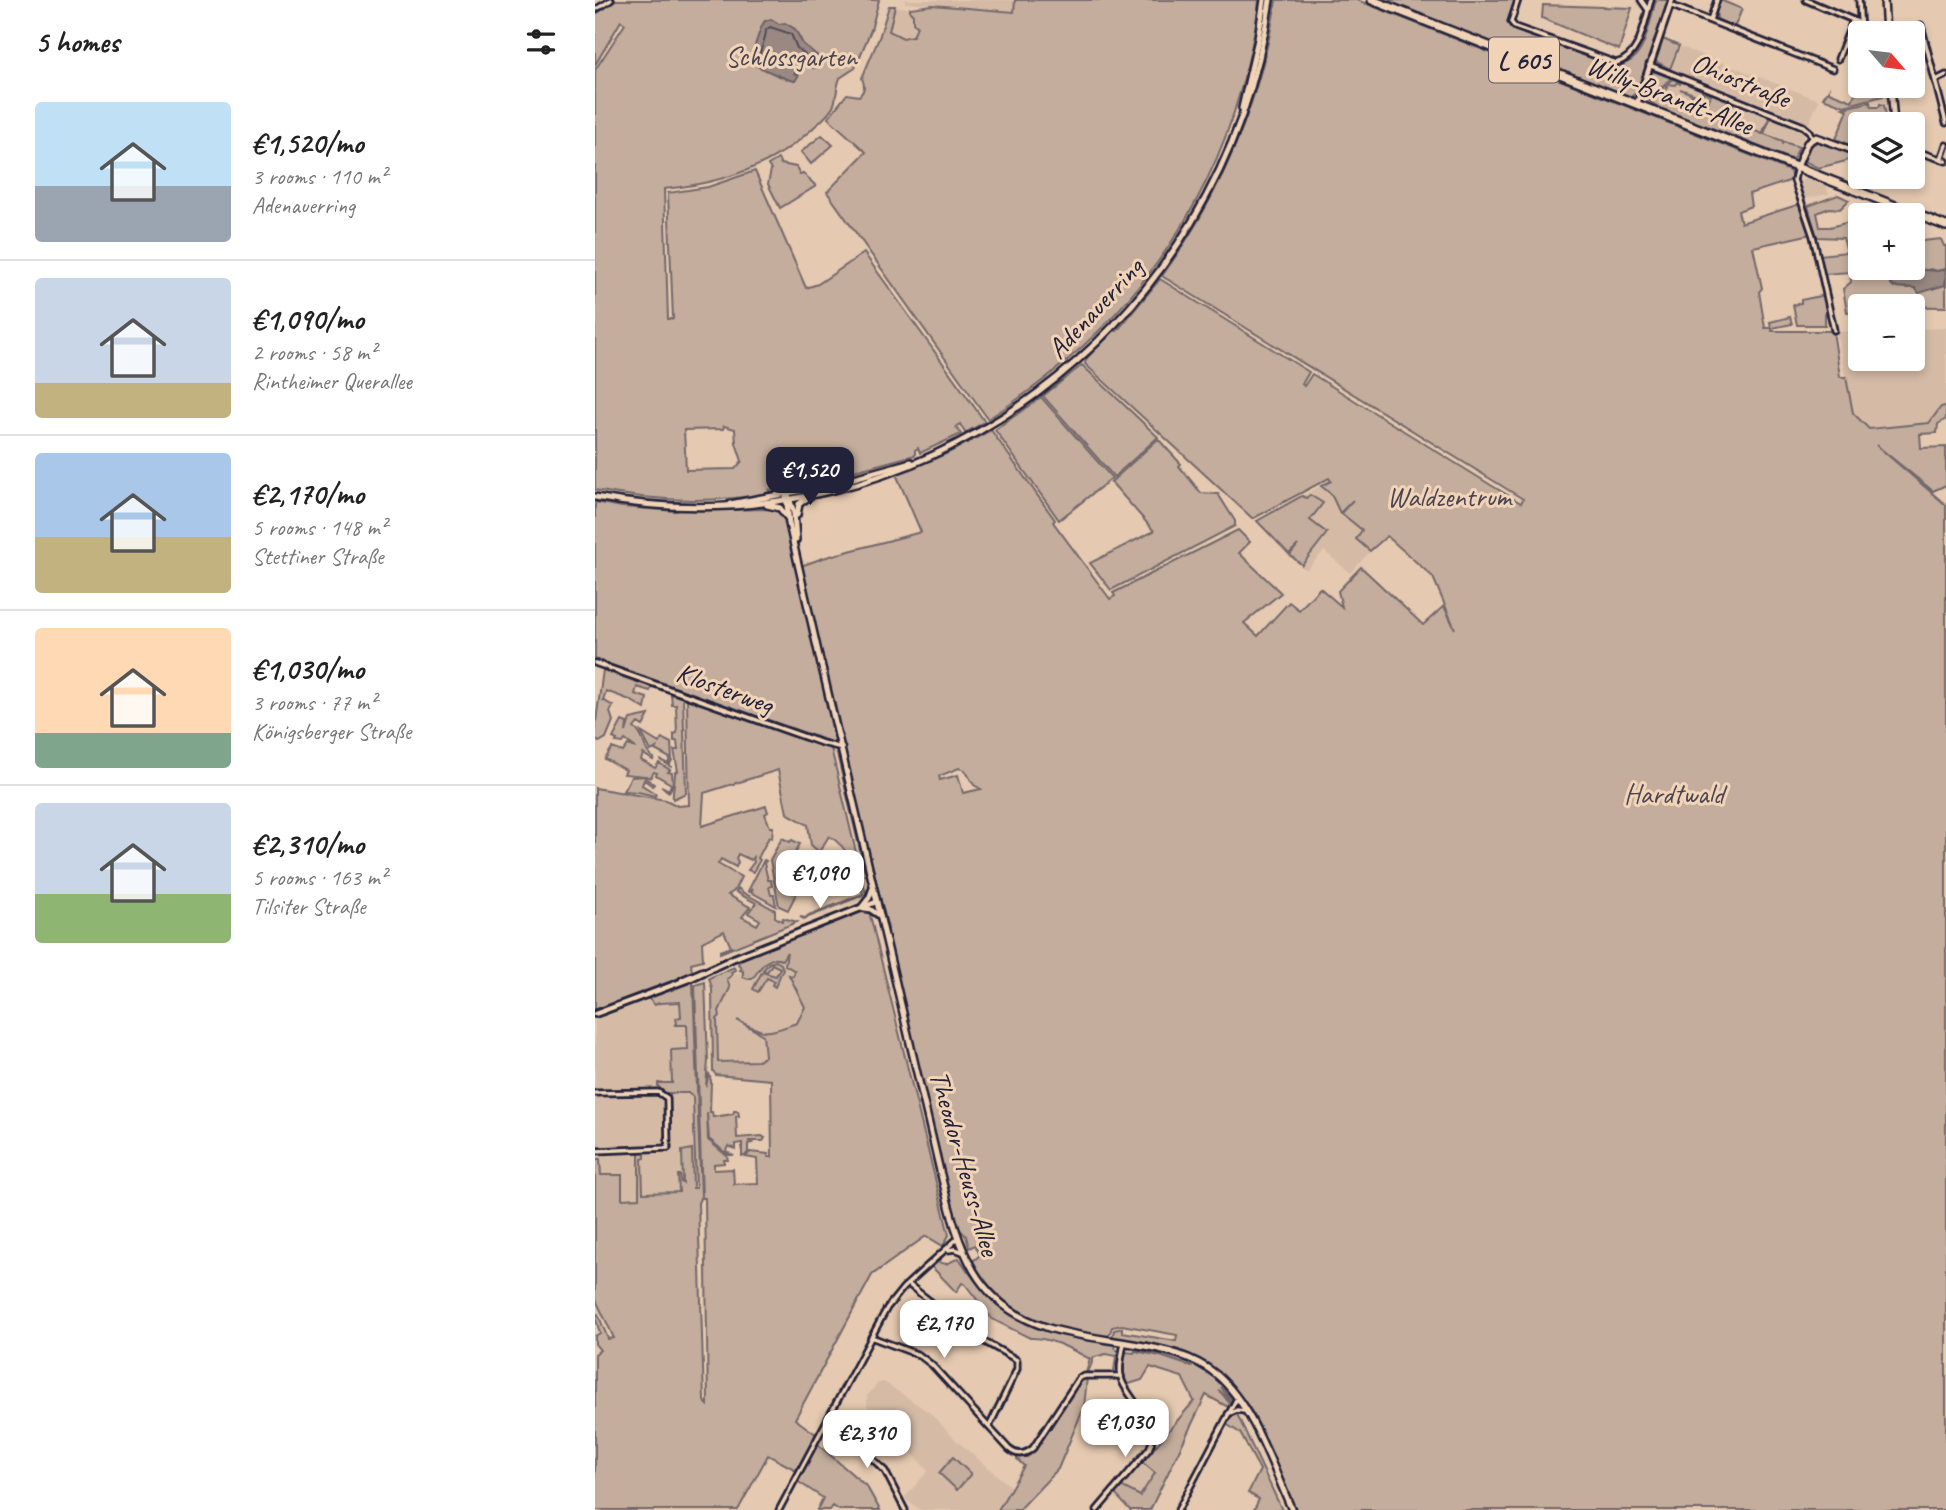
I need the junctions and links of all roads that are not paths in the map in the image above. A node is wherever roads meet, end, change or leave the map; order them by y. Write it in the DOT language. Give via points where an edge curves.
graph roads {
  1 [pos="611,0"];
  2 [pos="1264,0"];
  3 [pos="1270,0"];
  4 [pos="1372,0"];
  5 [pos="1518,0"];
  6 [pos="1641,0"];
  7 [pos="1651,0"];
  8 [pos="1717,0"];
  9 [pos="1805,0"];
  10 [pos="1859,0"];
  11 [pos="1884,0"];
  12 [pos="1671,2"];
  13 [pos="595,10"];
  14 [pos="1648,10"];
  15 [pos="1710,20"];
  16 [pos="1853,20"];
  17 [pos="1860,21"];
  18 [pos="1885,21"];
  19 [pos="1925,46"];
  20 [pos="1838,59"];
  21 [pos="1649,65"];
  22 [pos="1833,69"];
  23 [pos="1946,75"];
  24 [pos="1935,80"];
  25 [pos="1637,105"];
  26 [pos="1239,121"];
  27 [pos="1946,123"];
  28 [pos="1812,139"];
  29 [pos="1946,145"];
  30 [pos="1848,148"];
  31 [pos="1925,154"];
  32 [pos="1943,160"];
  33 [pos="1797,167"];
  34 [pos="1946,226"];
  35 [pos="1834,330"];
  36 [pos="915,461"];
  37 [pos="825,491"];
  38 [pos="787,496"];
  39 [pos="595,497"];
  40 [pos="727,505"];
  41 [pos="757,505"];
  42 [pos="789,524"];
  43 [pos="795,529"];
  44 [pos="796,550"];
  45 [pos="595,663"];
  46 [pos="842,748"];
  47 [pos="873,887"];
  48 [pos="876,902"];
  49 [pos="861,907"];
  50 [pos="880,916"];
  51 [pos="595,1014"];
  52 [pos="595,1093"];
  53 [pos="595,1151"];
  54 [pos="958,1238"];
  55 [pos="946,1250"];
  56 [pos="963,1252"];
  57 [pos="908,1284"];
  58 [pos="871,1337"];
  59 [pos="1124,1343"];
  60 [pos="1121,1376"];
  61 [pos="1237,1398"];
  62 [pos="1246,1412"];
  63 [pos="1228,1414"];
  64 [pos="829,1417"];
  65 [pos="989,1427"];
  66 [pos="779,1510"];
  67 [pos="905,1510"];
  68 [pos="1097,1510"];
  69 [pos="1178,1510"];
  70 [pos="1292,1510"];
  1 -- 13 [label="street"];
  2 -- 26 [label="main road, Adenauerring"];
  3 -- 26 [label="main road, Adenauerring" via="1257,65"];
  4 -- 25 [label="main road, Willy-Brandt-Allee / L 605"];
  5 -- 14 [label="street" via="1511,22 1515,27 1611,63 1632,54"];
  6 -- 14 [label="street"];
  7 -- 14 [label="street"];
  8 -- 15 [label="street"];
  9 -- 16 [label="street"];
  10 -- 17 [label="street"];
  11 -- 18 [label="main road"];
  12 -- 15 [label="street"];
  12 -- 21 [label="street"];
  15 -- 22 [label="street"];
  16 -- 20 [label="street"];
  19 -- 24 [label="street"];
  21 -- 25 [label="street"];
  21 -- 28 [label="street, Ohiostraße" via="1803,126"];
  23 -- 24 [label="street"];
  24 -- 27 [label="street"];
  25 -- 33 [label="main road, Willy-Brandt-Allee / L 605"];
  26 -- 36 [label="main road, Adenauerring" via="1189,228 1113,327 1080,360 1022,405 966,439"];
  28 -- 30 [label="main road"];
  28 -- 33 [label="main road"];
  29 -- 32 [label="street"];
  31 -- 32 [label="street"];
  33 -- 34 [label="main road, L 605"];
  33 -- 35 [label="street" via="1794,180 1813,236"];
  36 -- 37 [label="main road, Adenauerring"];
  36 -- 38 [label="main road, Adenauerring"];
  37 -- 38 [label="main road, Adenauerring"];
  37 -- 43 [label="main road" via="801,502"];
  38 -- 40 [label="main road, Adenauerring"];
  38 -- 41 [label="main road, Adenauerring"];
  38 -- 42 [label="main road, Theodor-Heuss-Allee"];
  38 -- 43 [label="main road, Theodor-Heuss-Allee"];
  39 -- 40 [label="main road, Adenauerring" via="673,506"];
  40 -- 41 [label="main road, Adenauerring"];
  41 -- 42 [label="main road" via="780,508"];
  42 -- 44 [label="main road, Theodor-Heuss-Allee"];
  43 -- 44 [label="main road, Theodor-Heuss-Allee"];
  44 -- 46 [label="main road, Theodor-Heuss-Allee"];
  45 -- 46 [label="street, Klosterweg"];
  46 -- 47 [label="main road, Theodor-Heuss-Allee"];
  47 -- 48 [label="main road, Theodor-Heuss-Allee"];
  47 -- 49 [label="street"];
  48 -- 49 [label="street"];
  48 -- 50 [label="main road, Theodor-Heuss-Allee"];
  49 -- 50 [label="street"];
  49 -- 51 [label="street"];
  50 -- 54 [label="main road, Theodor-Heuss-Allee"];
  52 -- 53 [label="street" via="658,1092 667,1098 668,1148"];
  54 -- 55 [label="street"];
  54 -- 56 [label="main road, Theodor-Heuss-Allee"];
  55 -- 56 [label="street"];
  55 -- 57 [label="street"];
  56 -- 59 [label="main road, Theodor-Heuss-Allee" via="982,1286 1014,1313 1050,1328"];
  57 -- 58 [label="street" via="890,1303"];
  57 -- 65 [label="street" via="976,1337 1017,1360"];
  58 -- 64 [label="street"];
  58 -- 65 [label="street" via="924,1359"];
  59 -- 60 [label="street"];
  59 -- 61 [label="main road, Theodor-Heuss-Allee" via="1192,1360 1219,1377"];
  60 -- 65 [label="street" via="1079,1378 1026,1453 1012,1451"];
  60 -- 68 [label="street" via="1151,1429 1153,1441"];
  61 -- 62 [label="main road, Theodor-Heuss-Allee"];
  61 -- 63 [label="street"];
  62 -- 63 [label="street"];
  62 -- 70 [label="main road, Theodor-Heuss-Allee"];
  63 -- 69 [label="street"];
  64 -- 66 [label="street"];
  64 -- 67 [label="street" via="885,1471"];
}
